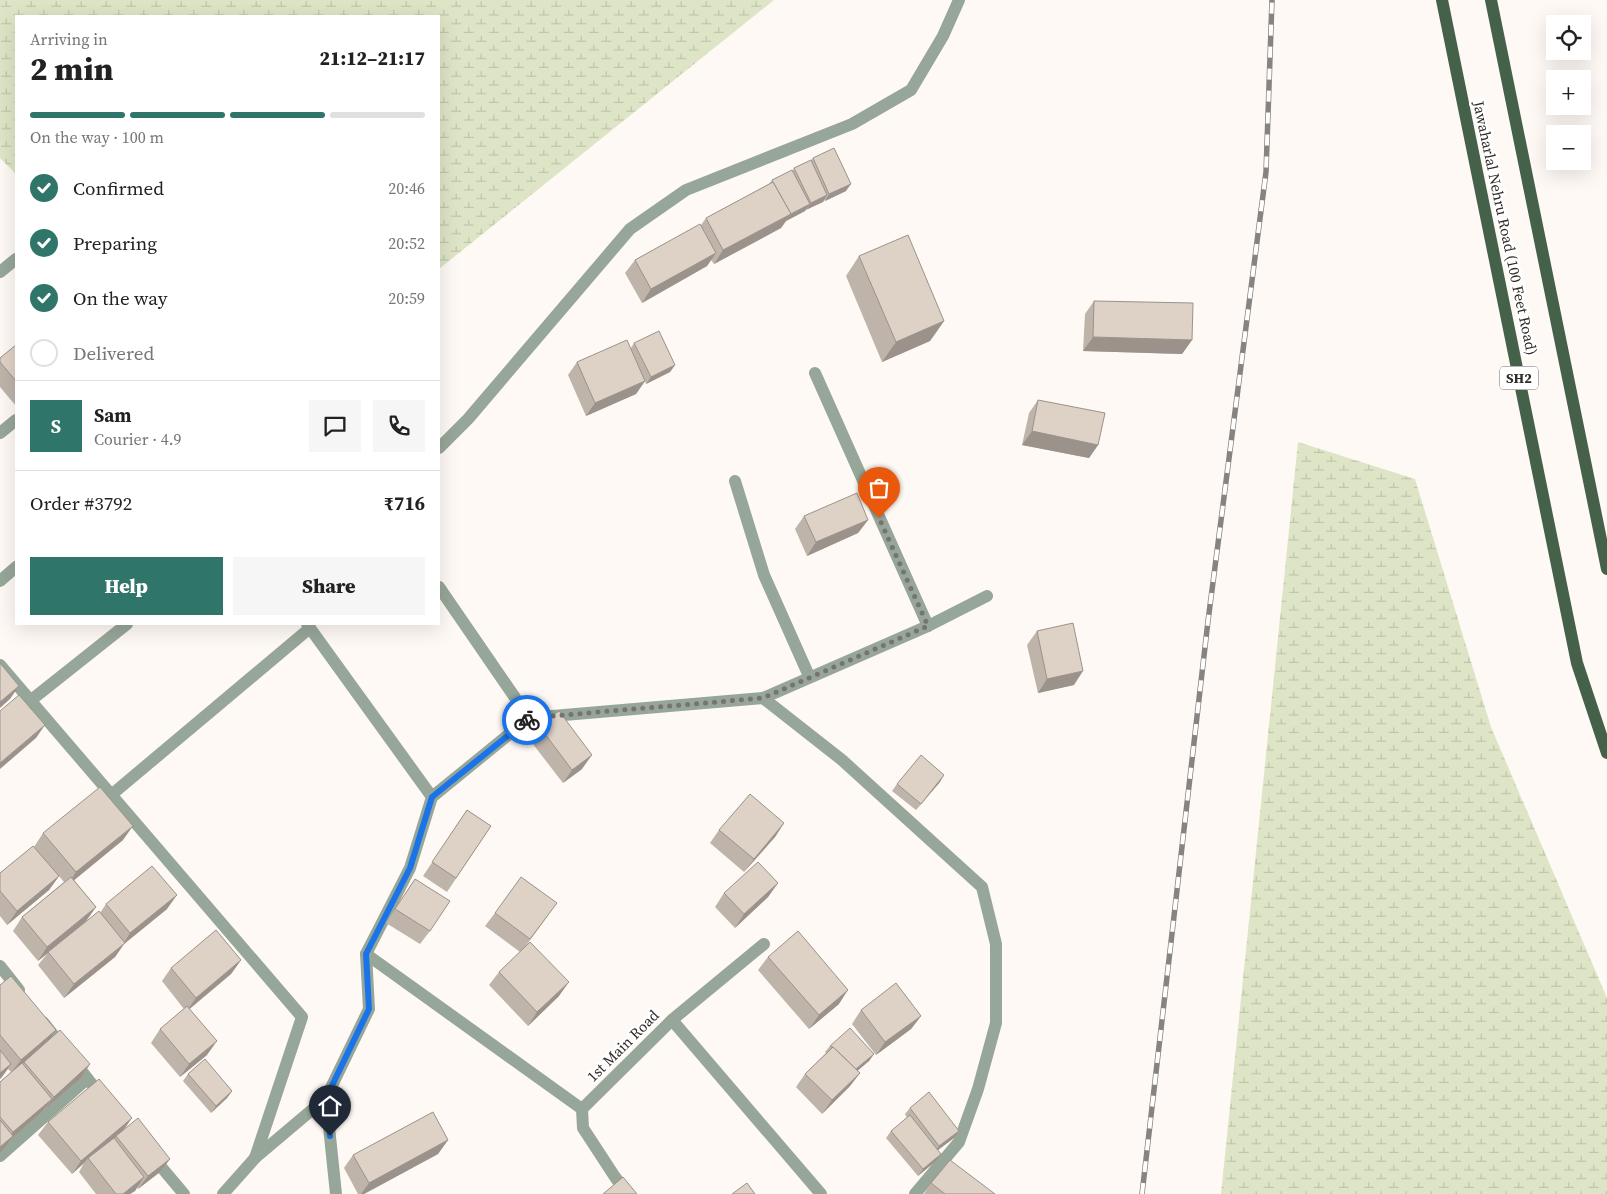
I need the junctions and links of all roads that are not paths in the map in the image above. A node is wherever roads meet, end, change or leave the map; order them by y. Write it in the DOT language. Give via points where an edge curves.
graph roads {
  1 [pos="959,0"];
  2 [pos="1442,0"];
  3 [pos="1491,0"];
  4 [pos="15,263"];
  5 [pos="0,272"];
  6 [pos="815,373"];
  7 [pos="15,421"];
  8 [pos="0,433"];
  9 [pos="440,447"];
  10 [pos="735,481"];
  11 [pos="15,568"];
  12 [pos="1607,569"];
  13 [pos="0,581"];
  14 [pos="440,588"];
  15 [pos="987,596"];
  16 [pos="126,625"];
  17 [pos="309,626"];
  18 [pos="928,626"];
  19 [pos="0,665"];
  20 [pos="810,676"];
  21 [pos="763,698"];
  22 [pos="30,701"];
  23 [pos="529,718"];
  24 [pos="1607,753"];
  25 [pos="110,796"];
  26 [pos="432,797"];
  27 [pos="764,944"];
  28 [pos="366,954"];
  29 [pos="0,966"];
  30 [pos="672,1020"];
  31 [pos="87,1079"];
  32 [pos="326,1098"];
  33 [pos="111,1108"];
  34 [pos="582,1109"];
  35 [pos="142,1144"];
  36 [pos="0,1156"];
  37 [pos="255,1158"];
  38 [pos="184,1194"];
  39 [pos="223,1194"];
  40 [pos="336,1194"];
  41 [pos="628,1194"];
  42 [pos="821,1194"];
  43 [pos="915,1194"];
  1 -- 9 [label="street" via="943,36 911,90 852,124 686,190 630,229 468,419"];
  2 -- 24 [label="main road, Jawaharlal Nehru Road (100 Feet Road) / SH2" via="1577,663"];
  3 -- 12 [label="main road, Jawaharlal Nehru Road (100 Feet Road)"];
  4 -- 5 [label="street"];
  6 -- 18 [label="street"];
  7 -- 8 [label="street"];
  10 -- 20 [label="street" via="764,575"];
  11 -- 13 [label="street"];
  14 -- 23 [label="street"];
  15 -- 18 [label="street"];
  16 -- 22 [label="street"];
  17 -- 25 [label="street"];
  17 -- 26 [label="street"];
  18 -- 20 [label="street"];
  19 -- 22 [label="street"];
  20 -- 21 [label="street"];
  21 -- 23 [label="street"];
  21 -- 43 [label="street" via="842,760 982,887 996,944 996,1022 978,1090 959,1142"];
  22 -- 25 [label="street"];
  23 -- 26 [label="street"];
  25 -- 37 [label="street" via="302,1017"];
  26 -- 28 [label="street" via="410,868"];
  27 -- 30 [label="street, 1st Main Road"];
  28 -- 32 [label="street" via="369,1009"];
  28 -- 34 [label="street"];
  29 -- 31 [label="street"];
  30 -- 34 [label="street, 1st Main Road"];
  30 -- 42 [label="street"];
  31 -- 33 [label="street"];
  31 -- 36 [label="street"];
  32 -- 37 [label="street"];
  32 -- 40 [label="street"];
  34 -- 41 [label="street" via="584,1128"];
  35 -- 38 [label="street"];
  37 -- 39 [label="street"];
}
